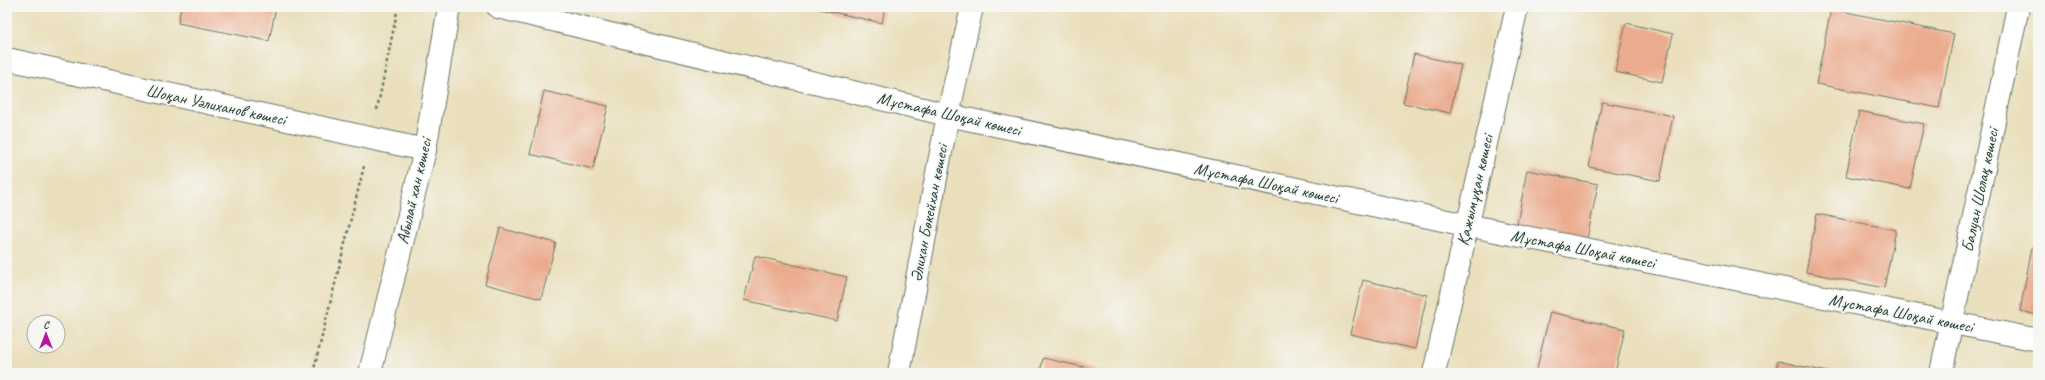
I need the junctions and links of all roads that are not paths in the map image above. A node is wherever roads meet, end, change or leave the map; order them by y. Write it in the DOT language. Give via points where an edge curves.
graph roads {
  1 [pos="449,7"];
  2 [pos="498,7"];
  3 [pos="972,7"];
  4 [pos="1517,7"];
  5 [pos="2018,7"];
  6 [pos="7,59"];
  7 [pos="948,115"];
  8 [pos="425,150"];
  9 [pos="1466,226"];
  10 [pos="1951,324"];
  11 [pos="2038,340"];
  12 [pos="370,373"];
  13 [pos="899,373"];
  14 [pos="1434,373"];
  15 [pos="1941,373"];
  1 -- 8 [label="street, Абылай хан көшесі"];
  2 -- 7 [label="street, Мұстафа Шоқай көшесі"];
  3 -- 7 [label="street, Әлихан Бөкейхан көшесі"];
  4 -- 9 [label="street, Қажымұқан көшесі"];
  5 -- 10 [label="street, Балуан Шолақ көшесі"];
  6 -- 8 [label="street, Шоқан Уәлиханов көшесі"];
  7 -- 9 [label="street, Мұстафа Шоқай көшесі"];
  7 -- 13 [label="street, Әлихан Бөкейхан көшесі"];
  8 -- 12 [label="street, Абылай хан көшесі"];
  9 -- 10 [label="street, Мұстафа Шоқай көшесі"];
  9 -- 14 [label="street, Қажымұқан көшесі"];
  10 -- 11 [label="street, Мұстафа Шоқай көшесі"];
  10 -- 15 [label="street, Балуан Шолақ көшесі"];
}
